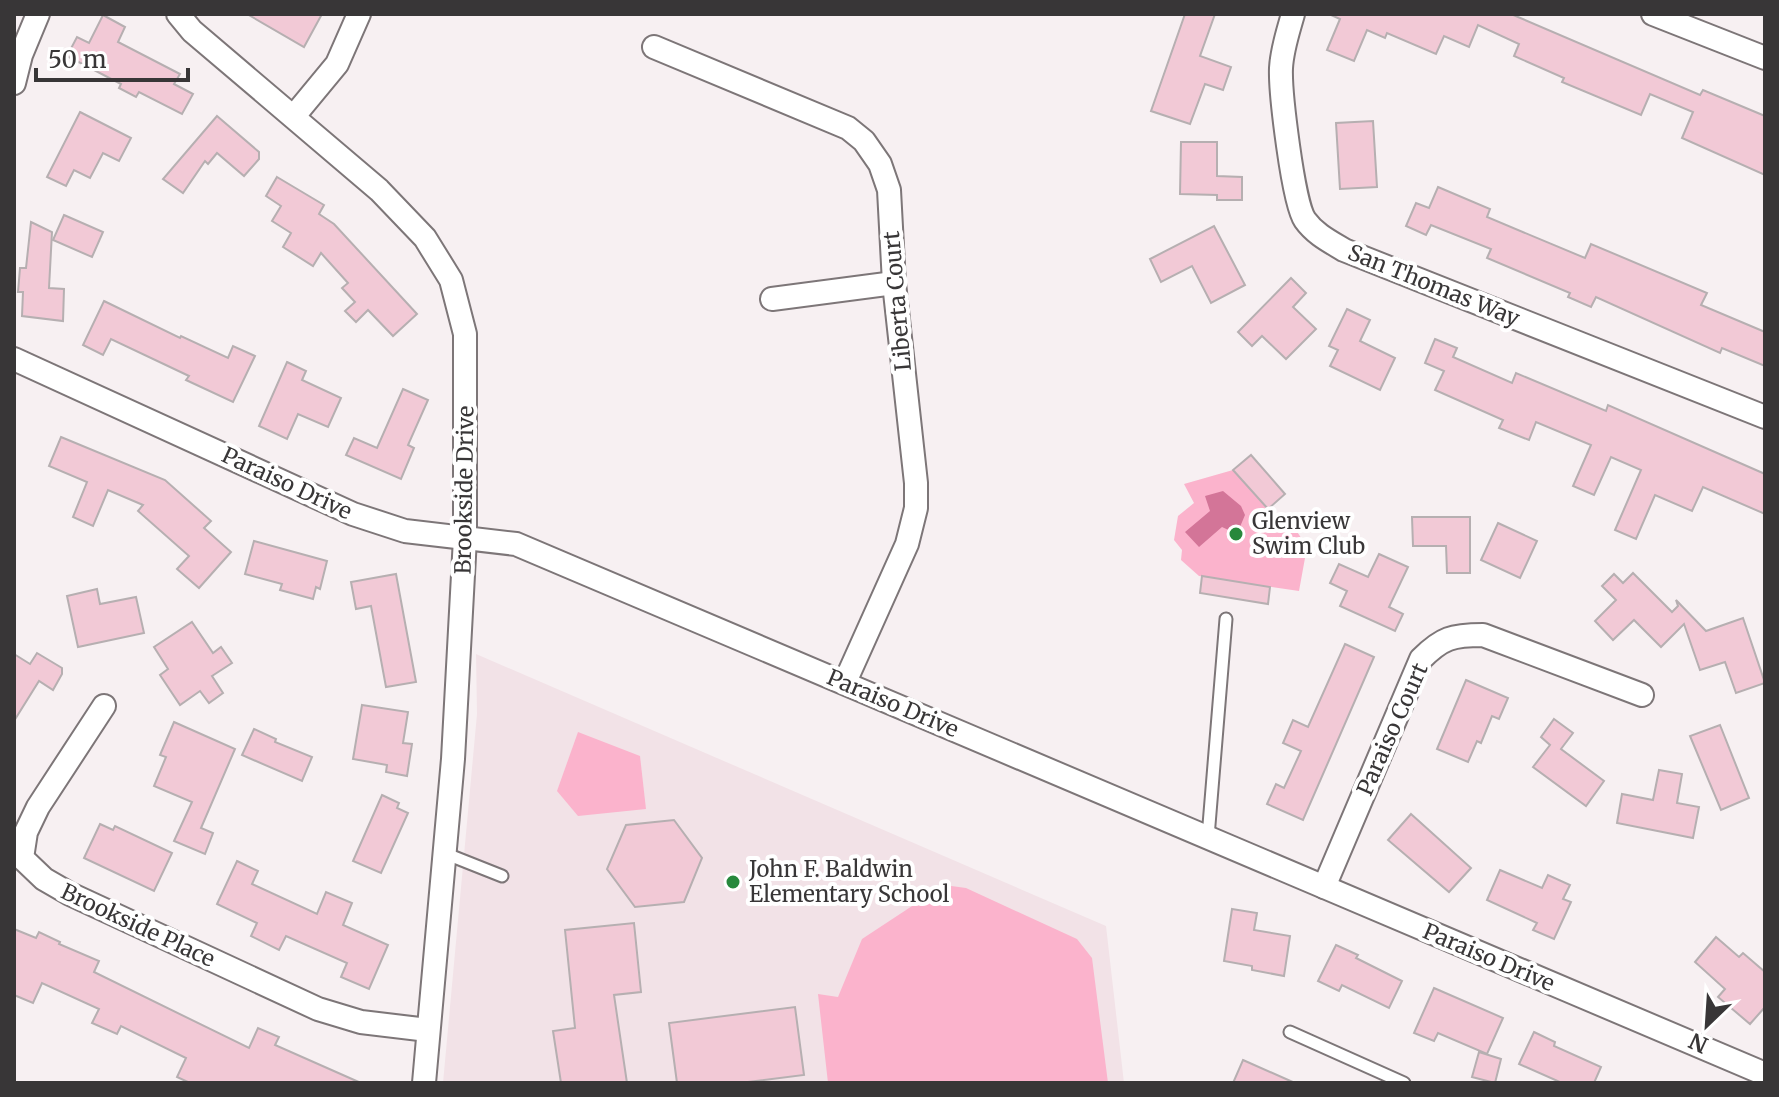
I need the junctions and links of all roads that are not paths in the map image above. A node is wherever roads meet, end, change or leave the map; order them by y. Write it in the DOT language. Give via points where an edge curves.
graph roads {
  1 [pos="38,14"];
  2 [pos="178,14"];
  3 [pos="359,14"];
  4 [pos="1293,14"];
  5 [pos="1653,14"];
  6 [pos="654,47"];
  7 [pos="1765,58"];
  8 [pos="14,83"];
  9 [pos="294,116"];
  10 [pos="894,283"];
  11 [pos="772,299"];
  12 [pos="14,359"];
  13 [pos="1765,417"];
  14 [pos="465,538"];
  15 [pos="1226,619"];
  16 [pos="845,682"];
  17 [pos="1642,695"];
  18 [pos="104,706"];
  19 [pos="1208,837"];
  20 [pos="444,853"];
  21 [pos="502,876"];
  22 [pos="1324,887"];
  23 [pos="428,1030"];
  24 [pos="1290,1032"];
  25 [pos="1765,1074"];
  26 [pos="424,1083"];
  27 [pos="1404,1083"];
  1 -- 8 [label="street"];
  2 -- 9 [label="street, Brookside Drive"];
  3 -- 9 [label="street" via="337,64"];
  4 -- 13 [label="street, San Thomas Way" via="1281,72 1295,193 1304,218 1320,236"];
  5 -- 7 [label="street"];
  6 -- 10 [label="street, Liberta Court" via="821,115 864,141 889,190"];
  9 -- 14 [label="street, Brookside Drive" via="425,238 451,280 465,334"];
  10 -- 11 [label="street"];
  10 -- 16 [label="street, Liberta Court" via="916,508 907,544"];
  12 -- 14 [label="street, Paraiso Drive" via="353,514 405,531"];
  14 -- 16 [label="street, Paraiso Drive" via="516,544"];
  14 -- 20 [label="street, Brookside Drive"];
  15 -- 19 [label="lane"];
  16 -- 19 [label="street, Paraiso Drive"];
  17 -- 22 [label="street, Paraiso Court" via="1483,635 1438,642 1421,659"];
  18 -- 23 [label="street, Brookside Place" via="38,807 22,858 70,894 318,1009 361,1022"];
  19 -- 22 [label="street, Paraiso Drive"];
  20 -- 21 [label="lane"];
  20 -- 23 [label="street, Brookside Drive"];
  22 -- 25 [label="street, Paraiso Drive"];
  23 -- 26 [label="street, Brookside Drive"];
  24 -- 27 [label="lane"];
}
